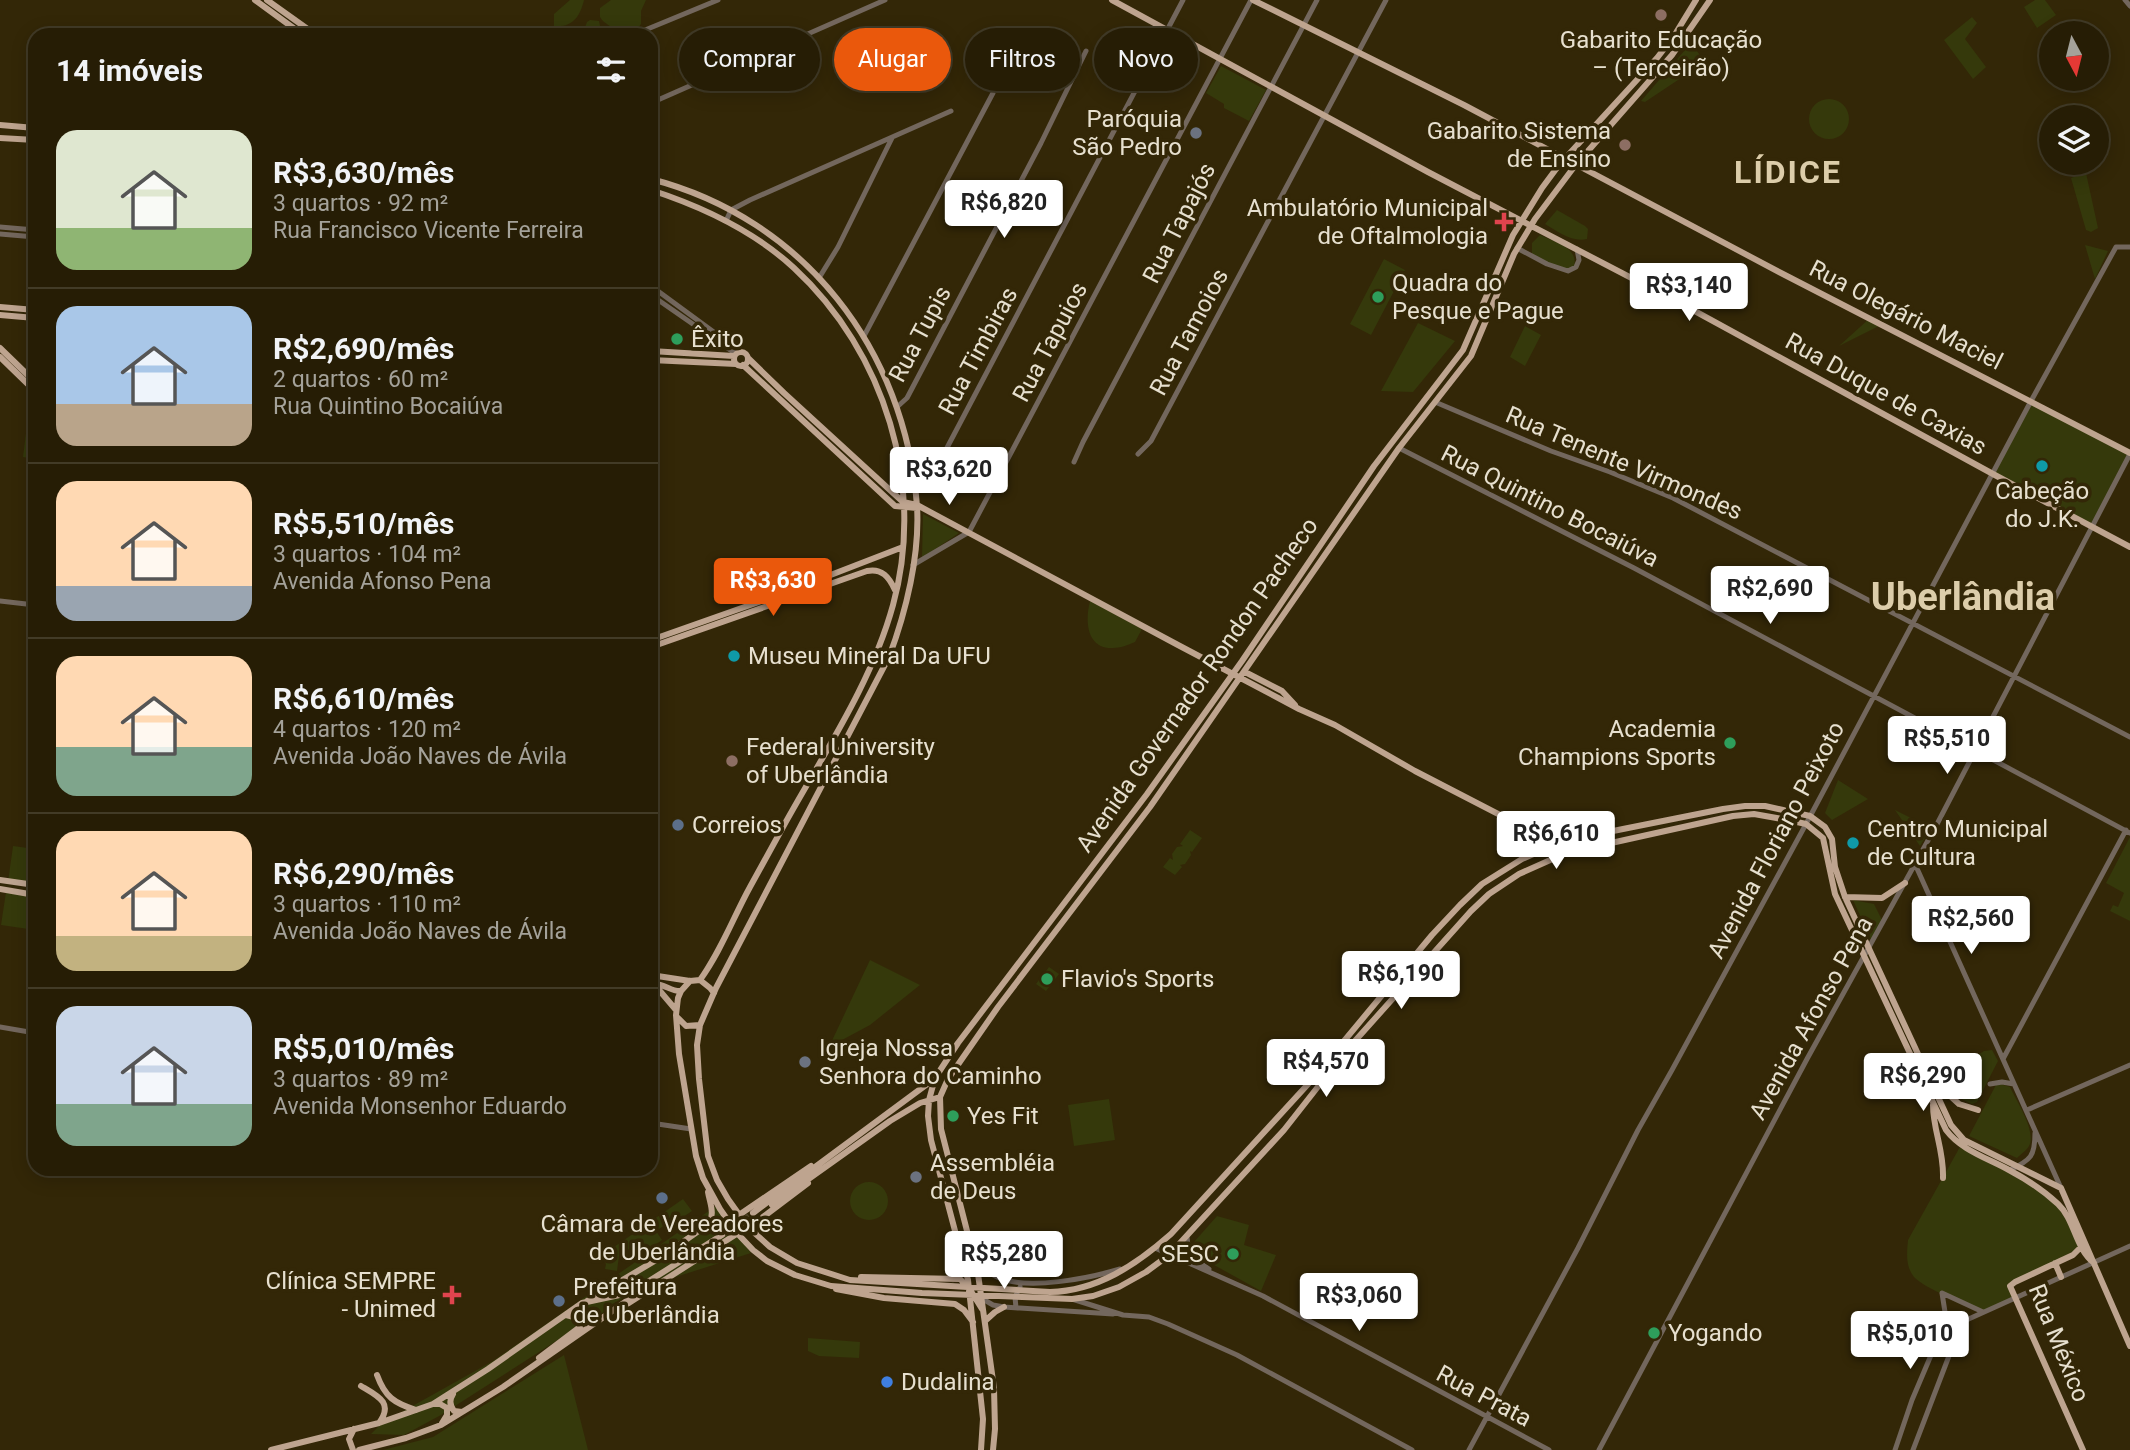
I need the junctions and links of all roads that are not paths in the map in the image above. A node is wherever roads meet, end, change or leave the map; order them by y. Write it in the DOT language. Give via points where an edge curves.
graph roads {
  1 [pos="255,0"];
  2 [pos="267,0"];
  3 [pos="718,0"];
  4 [pos="886,0"];
  5 [pos="1112,0"];
  6 [pos="1183,0"];
  7 [pos="1252,0"];
  8 [pos="1317,0"];
  9 [pos="1386,0"];
  10 [pos="1696,0"];
  11 [pos="1710,0"];
  12 [pos="2125,0"];
  13 [pos="2130,6"];
  14 [pos="1304,24"];
  15 [pos="293,28"];
  16 [pos="306,28"];
  17 [pos="650,28"];
  18 [pos="1163,28"];
  19 [pos="1168,28"];
  20 [pos="1198,46"];
  21 [pos="1086,51"];
  22 [pos="1359,52"];
  23 [pos="1220,58"];
  24 [pos="1271,88"];
  25 [pos="1135,91"];
  26 [pos="993,93"];
  27 [pos="658,100"];
  28 [pos="951,111"];
  29 [pos="1324,115"];
  30 [pos="0,125"];
  31 [pos="28,127"];
  32 [pos="893,136"];
  33 [pos="0,138"];
  34 [pos="28,140"];
  35 [pos="658,181"];
  36 [pos="658,193"];
  37 [pos="731,210"];
  38 [pos="726,221"];
  39 [pos="0,227"];
  40 [pos="28,229"];
  41 [pos="0,234"];
  42 [pos="28,236"];
  43 [pos="2130,247"];
  44 [pos="1517,248"];
  45 [pos="1573,248"];
  46 [pos="819,278"];
  47 [pos="658,292"];
  48 [pos="658,300"];
  49 [pos="0,307"];
  50 [pos="28,309"];
  51 [pos="0,315"];
  52 [pos="28,317"];
  53 [pos="864,336"];
  54 [pos="0,348"];
  55 [pos="658,351"];
  56 [pos="737,354"];
  57 [pos="0,357"];
  58 [pos="748,358"];
  59 [pos="658,360"];
  60 [pos="740,365"];
  61 [pos="28,376"];
  62 [pos="28,384"];
  63 [pos="2031,401"];
  64 [pos="1436,402"];
  65 [pos="897,407"];
  66 [pos="1399,448"];
  67 [pos="1138,454"];
  68 [pos="2130,454"];
  69 [pos="1074,462"];
  70 [pos="1993,474"];
  71 [pos="915,488"];
  72 [pos="904,505"];
  73 [pos="917,506"];
  74 [pos="2093,527"];
  75 [pos="969,532"];
  76 [pos="903,547"];
  77 [pos="2130,547"];
  78 [pos="913,565"];
  79 [pos="814,585"];
  80 [pos="896,592"];
  81 [pos="0,601"];
  82 [pos="28,605"];
  83 [pos="1913,623"];
  84 [pos="658,638"];
  85 [pos="658,644"];
  86 [pos="1245,672"];
  87 [pos="2013,676"];
  88 [pos="1874,697"];
  89 [pos="1299,709"];
  90 [pos="2130,737"];
  91 [pos="1975,750"];
  92 [pos="825,752"];
  93 [pos="835,761"];
  94 [pos="1810,816"];
  95 [pos="1806,824"];
  96 [pos="2128,831"];
  97 [pos="1556,844"];
  98 [pos="1915,864"];
  99 [pos="0,880"];
  100 [pos="1905,883"];
  101 [pos="28,884"];
  102 [pos="0,889"];
  103 [pos="28,894"];
  104 [pos="1845,897"];
  105 [pos="1874,967"];
  106 [pos="658,976"];
  107 [pos="700,980"];
  108 [pos="690,981"];
  109 [pos="658,984"];
  110 [pos="658,991"];
  111 [pos="681,991"];
  112 [pos="713,993"];
  113 [pos="676,1012"];
  114 [pos="700,1025"];
  115 [pos="0,1027"];
  116 [pos="28,1032"];
  117 [pos="2003,1059"];
  118 [pos="2130,1065"];
  119 [pos="1930,1076"];
  120 [pos="935,1078"];
  121 [pos="1990,1084"];
  122 [pos="2014,1084"];
  123 [pos="940,1097"];
  124 [pos="929,1100"];
  125 [pos="1933,1103"];
  126 [pos="1978,1110"];
  127 [pos="2026,1110"];
  128 [pos="658,1125"];
  129 [pos="691,1129"];
  130 [pos="2035,1129"];
  131 [pos="705,1134"];
  132 [pos="1954,1135"];
  133 [pos="1969,1146"];
  134 [pos="835,1156"];
  135 [pos="2018,1167"];
  136 [pos="2010,1170"];
  137 [pos="2025,1174"];
  138 [pos="1943,1178"];
  139 [pos="707,1186"];
  140 [pos="2061,1188"];
  141 [pos="1211,1191"];
  142 [pos="1221,1200"];
  143 [pos="754,1215"];
  144 [pos="740,1216"];
  145 [pos="737,1233"];
  146 [pos="756,1234"];
  147 [pos="1187,1237"];
  148 [pos="2130,1246"];
  149 [pos="2081,1247"];
  150 [pos="1155,1248"];
  151 [pos="973,1255"];
  152 [pos="1169,1255"];
  153 [pos="963,1258"];
  154 [pos="2055,1263"];
  155 [pos="2094,1263"];
  156 [pos="1127,1267"];
  157 [pos="835,1275"];
  158 [pos="1217,1275"];
  159 [pos="2061,1277"];
  160 [pos="933,1279"];
  161 [pos="953,1279"];
  162 [pos="1025,1282"];
  163 [pos="969,1284"];
  164 [pos="831,1286"];
  165 [pos="874,1286"];
  166 [pos="2014,1297"];
  167 [pos="981,1298"];
  168 [pos="1070,1300"];
  169 [pos="933,1302"];
  170 [pos="582,1303"];
  171 [pos="1004,1307"];
  172 [pos="1016,1308"];
  173 [pos="983,1310"];
  174 [pos="1983,1312"];
  175 [pos="566,1315"];
  176 [pos="1124,1315"];
  177 [pos="985,1321"];
  178 [pos="1945,1321"];
  179 [pos="974,1325"];
  180 [pos="589,1326"];
  181 [pos="2130,1346"];
  182 [pos="1904,1351"];
  183 [pos="534,1365"];
  184 [pos="377,1375"];
  185 [pos="361,1387"];
  186 [pos="454,1392"];
  187 [pos="433,1404"];
  188 [pos="418,1410"];
  189 [pos="462,1412"];
  190 [pos="1487,1417"];
  191 [pos="379,1423"];
  192 [pos="441,1425"];
  193 [pos="354,1429"];
  194 [pos="271,1450"];
  195 [pos="353,1450"];
  196 [pos="359,1450"];
  197 [pos="981,1450"];
  198 [pos="993,1450"];
  199 [pos="1412,1450"];
  200 [pos="1469,1450"];
  201 [pos="1549,1450"];
  202 [pos="1600,1450"];
  203 [pos="1895,1450"];
  204 [pos="1913,1450"];
  205 [pos="2083,1450"];
  1 -- 15 [label="main road"];
  2 -- 16 [label="main road"];
  3 -- 17 [label="street"];
  4 -- 27 [label="street"];
  5 -- 18 [label="main road"];
  6 -- 19 [label="street, Rua Timbiras"];
  7 -- 14 [label="main road, Rua Olegário Maciel"];
  7 -- 23 [label="street, Rua Tapuios"];
  8 -- 14 [label="street, Rua Tapajós"];
  9 -- 22 [label="street, Rua Tamoios"];
  10 -- 120 [label="main road, Avenida Governador Rondon Pacheco" via="1657,58 1542,188 1508,246 1463,349 1374,466 1147,793"];
  11 -- 44 [label="main road, Avenida Governador Rondon Pacheco" via="1672,55 1568,176"];
  12 -- 13 [label="street"];
  14 -- 22 [label="main road, Rua Olegário Maciel"];
  14 -- 24 [label="street, Rua Tapajós"];
  20 -- 23 [label="main road"];
  21 -- 65 [label="street, Rua Tupis" via="907,398"];
  22 -- 29 [label="street, Rua Tamoios"];
  22 -- 63 [label="main road, Rua Olegário Maciel"];
  23 -- 24 [label="main road"];
  23 -- 75 [label="street, Rua Tapuios"];
  24 -- 29 [label="main road"];
  24 -- 69 [label="street, Rua Tapajós"];
  25 -- 71 [label="street, Rua Timbiras" via="933,473 924,487"];
  26 -- 53 [label="street"];
  28 -- 32 [label="street"];
  29 -- 45 [label="main road, Rua Duque de Caxias"];
  29 -- 67 [label="street, Rua Tamoios" via="1151,441"];
  30 -- 31 [label="main road"];
  32 -- 37 [label="street"];
  32 -- 46 [label="street"];
  33 -- 34 [label="main road"];
  35 -- 37 [label="main road"];
  36 -- 38 [label="main road"];
  37 -- 38 [label="street"];
  37 -- 46 [label="main road" via="777,240"];
  38 -- 72 [label="main road" via="794,268 857,345 888,416 901,467"];
  39 -- 40 [label="street"];
  41 -- 42 [label="street"];
  43 -- 63 [label="street, Avenida Floriano Peixoto" via="2116,247"];
  44 -- 45 [label="street" via="1568,271 1579,260"];
  44 -- 64 [label="main road, Avenida Governador Rondon Pacheco" via="1476,348"];
  45 -- 70 [label="main road, Rua Duque de Caxias"];
  46 -- 53 [label="main road"];
  47 -- 56 [label="street"];
  48 -- 56 [label="street"];
  49 -- 50 [label="main road"];
  51 -- 52 [label="main road"];
  53 -- 65 [label="main road"];
  54 -- 61 [label="main road"];
  55 -- 56 [label="main road"];
  56 -- 58 [label="main road"];
  56 -- 60 [label="main road" via="734,360"];
  57 -- 62 [label="main road"];
  58 -- 60 [label="main road"];
  58 -- 72 [label="main road"];
  59 -- 60 [label="main road"];
  60 -- 72 [label="main road" via="895,506"];
  63 -- 68 [label="main road, Rua Olegário Maciel"];
  63 -- 70 [label="street, Avenida Floriano Peixoto"];
  64 -- 66 [label="main road, Avenida Governador Rondon Pacheco"];
  64 -- 83 [label="street, Rua Tenente Virmondes" via="1673,498"];
  65 -- 71 [label="main road"];
  66 -- 86 [label="main road, Avenida Governador Rondon Pacheco"];
  66 -- 88 [label="street, Rua Quintino Bocaiúva"];
  68 -- 74 [label="street, Avenida Afonso Pena"];
  70 -- 74 [label="main road, Rua Duque de Caxias"];
  70 -- 83 [label="street, Avenida Floriano Peixoto"];
  71 -- 73 [label="main road"];
  72 -- 73 [label="main road"];
  72 -- 76 [label="main road"];
  73 -- 75 [label="main road"];
  73 -- 78 [label="main road"];
  74 -- 77 [label="main road, Rua Duque de Caxias"];
  74 -- 87 [label="street, Avenida Afonso Pena"];
  75 -- 78 [label="street"];
  75 -- 89 [label="main road"];
  76 -- 79 [label="main road"];
  76 -- 80 [label="main road"];
  78 -- 93 [label="main road" via="889,657"];
  79 -- 80 [label="main road" via="875,570 888,577"];
  79 -- 84 [label="main road"];
  79 -- 85 [label="main road"];
  80 -- 92 [label="main road" via="876,655"];
  81 -- 82 [label="street"];
  83 -- 87 [label="street, Rua Tenente Virmondes"];
  83 -- 88 [label="street, Avenida Floriano Peixoto"];
  86 -- 89 [label="main road" via="1282,691"];
  86 -- 123 [label="main road, Avenida Governador Rondon Pacheco" via="1150,807 964,1053"];
  87 -- 90 [label="street, Rua Tenente Virmondes"];
  87 -- 91 [label="street, Avenida Afonso Pena"];
  88 -- 91 [label="street, Rua Quintino Bocaiúva"];
  88 -- 94 [label="street, Avenida Floriano Peixoto"];
  89 -- 97 [label="main road"];
  91 -- 96 [label="street, Rua Quintino Bocaiúva"];
  91 -- 98 [label="street, Avenida Afonso Pena"];
  92 -- 93 [label="main road"];
  92 -- 107 [label="main road"];
  93 -- 112 [label="main road"];
  94 -- 95 [label="street, Avenida Floriano Peixoto"];
  94 -- 97 [label="main road" via="1745,806"];
  94 -- 104 [label="main road" via="1831,835"];
  95 -- 105 [label="main road" via="1824,840 1835,894"];
  95 -- 142 [label="main road" via="1765,815 1722,817 1566,853 1519,874 1471,911"];
  95 -- 190 [label="street, Avenida Floriano Peixoto"];
  96 -- 117 [label="street"];
  97 -- 141 [label="main road" via="1503,870 1460,905"];
  98 -- 100 [label="street, Avenida Afonso Pena"];
  98 -- 117 [label="street"];
  99 -- 101 [label="main road"];
  100 -- 104 [label="main road" via="1882,898"];
  100 -- 202 [label="street, Avenida Afonso Pena"];
  102 -- 103 [label="main road"];
  104 -- 105 [label="main road"];
  105 -- 119 [label="main road"];
  105 -- 125 [label="main road"];
  106 -- 108 [label="main road"];
  107 -- 108 [label="main road"];
  107 -- 112 [label="main road"];
  108 -- 111 [label="main road"];
  109 -- 111 [label="main road"];
  110 -- 113 [label="main road"];
  111 -- 113 [label="main road"];
  112 -- 114 [label="main road"];
  113 -- 114 [label="main road" via="686,1026"];
  113 -- 129 [label="main road"];
  114 -- 131 [label="main road" via="697,1059"];
  115 -- 116 [label="street"];
  117 -- 122 [label="street"];
  118 -- 127 [label="street"];
  119 -- 126 [label="main road" via="1959,1104"];
  119 -- 132 [label="main road"];
  120 -- 124 [label="main road, Avenida Governador Rondon Pacheco"];
  120 -- 134 [label="main road"];
  121 -- 122 [label="street"];
  122 -- 127 [label="street"];
  123 -- 124 [label="main road"];
  123 -- 151 [label="main road" via="944,1146"];
  124 -- 134 [label="main road"];
  124 -- 153 [label="main road, Avenida Governador Rondon Pacheco" via="931,1140"];
  125 -- 132 [label="main road"];
  125 -- 138 [label="main road"];
  127 -- 130 [label="street"];
  128 -- 129 [label="street"];
  129 -- 131 [label="main road"];
  129 -- 139 [label="main road"];
  130 -- 135 [label="street" via="2033,1154"];
  130 -- 140 [label="street"];
  131 -- 144 [label="main road" via="713,1170"];
  132 -- 133 [label="main road"];
  133 -- 135 [label="main road"];
  133 -- 136 [label="main road"];
  134 -- 143 [label="main road"];
  134 -- 144 [label="main road" via="796,1174"];
  134 -- 146 [label="main road" via="763,1217"];
  135 -- 136 [label="street"];
  135 -- 137 [label="main road"];
  136 -- 137 [label="main road"];
  137 -- 140 [label="main road"];
  137 -- 149 [label="main road" via="2064,1211"];
  139 -- 145 [label="main road"];
  139 -- 170 [label="main road" via="712,1214 707,1225"];
  140 -- 155 [label="main road"];
  141 -- 142 [label="main road"];
  141 -- 150 [label="main road"];
  142 -- 147 [label="main road"];
  144 -- 146 [label="main road"];
  145 -- 164 [label="main road" via="767,1261"];
  145 -- 180 [label="main road"];
  146 -- 157 [label="main road" via="780,1255"];
  147 -- 152 [label="main road"];
  147 -- 158 [label="street, Rua Prata" via="1190,1254"];
  148 -- 155 [label="street"];
  149 -- 154 [label="main road, Rua México"];
  149 -- 155 [label="main road"];
  150 -- 152 [label="street, Rua Prata"];
  150 -- 156 [label="main road"];
  151 -- 162 [label="street" via="995,1276"];
  151 -- 167 [label="main road"];
  152 -- 158 [label="street, Rua Prata"];
  152 -- 168 [label="main road" via="1119,1287"];
  153 -- 161 [label="main road"];
  153 -- 163 [label="main road, Avenida Governador Rondon Pacheco"];
  154 -- 159 [label="main road"];
  154 -- 166 [label="main road, Rua México" via="2011,1284"];
  155 -- 159 [label="street"];
  155 -- 181 [label="main road"];
  156 -- 162 [label="street" via="1077,1280"];
  156 -- 165 [label="main road" via="1102,1282 1065,1292"];
  157 -- 160 [label="main road"];
  157 -- 165 [label="main road"];
  158 -- 190 [label="street, Rua Prata"];
  159 -- 166 [label="street"];
  160 -- 161 [label="main road"];
  160 -- 169 [label="main road" via="938,1295"];
  161 -- 163 [label="main road"];
  162 -- 172 [label="street" via="1015,1297"];
  163 -- 167 [label="main road"];
  163 -- 173 [label="main road"];
  163 -- 179 [label="main road, Avenida Governador Rondon Pacheco"];
  164 -- 165 [label="main road"];
  164 -- 169 [label="main road" via="841,1292"];
  165 -- 168 [label="main road"];
  166 -- 174 [label="street"];
  166 -- 205 [label="main road, Rua México"];
  167 -- 171 [label="street"];
  167 -- 173 [label="main road"];
  168 -- 176 [label="street"];
  169 -- 179 [label="main road" via="960,1307"];
  170 -- 175 [label="main road"];
  170 -- 180 [label="main road" via="638,1288 723,1237"];
  171 -- 172 [label="street"];
  171 -- 177 [label="main road"];
  172 -- 176 [label="street"];
  173 -- 177 [label="main road"];
  174 -- 178 [label="street" via="1942,1293"];
  174 -- 204 [label="street" via="1959,1326"];
  175 -- 183 [label="main road" via="578,1318 580,1327"];
  175 -- 186 [label="main road"];
  176 -- 199 [label="street" via="1158,1320 1237,1355"];
  177 -- 198 [label="main road" via="995,1408"];
  178 -- 182 [label="street" via="1928,1338"];
  178 -- 203 [label="street"];
  179 -- 197 [label="main road, Avenida Governador Rondon Pacheco" via="983,1419"];
  180 -- 183 [label="main road"];
  183 -- 189 [label="main road"];
  184 -- 188 [label="main road" via="387,1395"];
  185 -- 191 [label="main road" via="379,1397 384,1406"];
  186 -- 187 [label="main road"];
  186 -- 189 [label="main road" via="452,1408"];
  187 -- 188 [label="main road"];
  187 -- 192 [label="main road" via="447,1408"];
  188 -- 191 [label="main road"];
  189 -- 192 [label="main road"];
  190 -- 200 [label="street, Avenida Floriano Peixoto"];
  190 -- 201 [label="street, Rua Prata"];
  191 -- 193 [label="main road"];
  192 -- 196 [label="main road"];
  193 -- 194 [label="main road"];
  193 -- 195 [label="main road" via="349,1439"];
}
